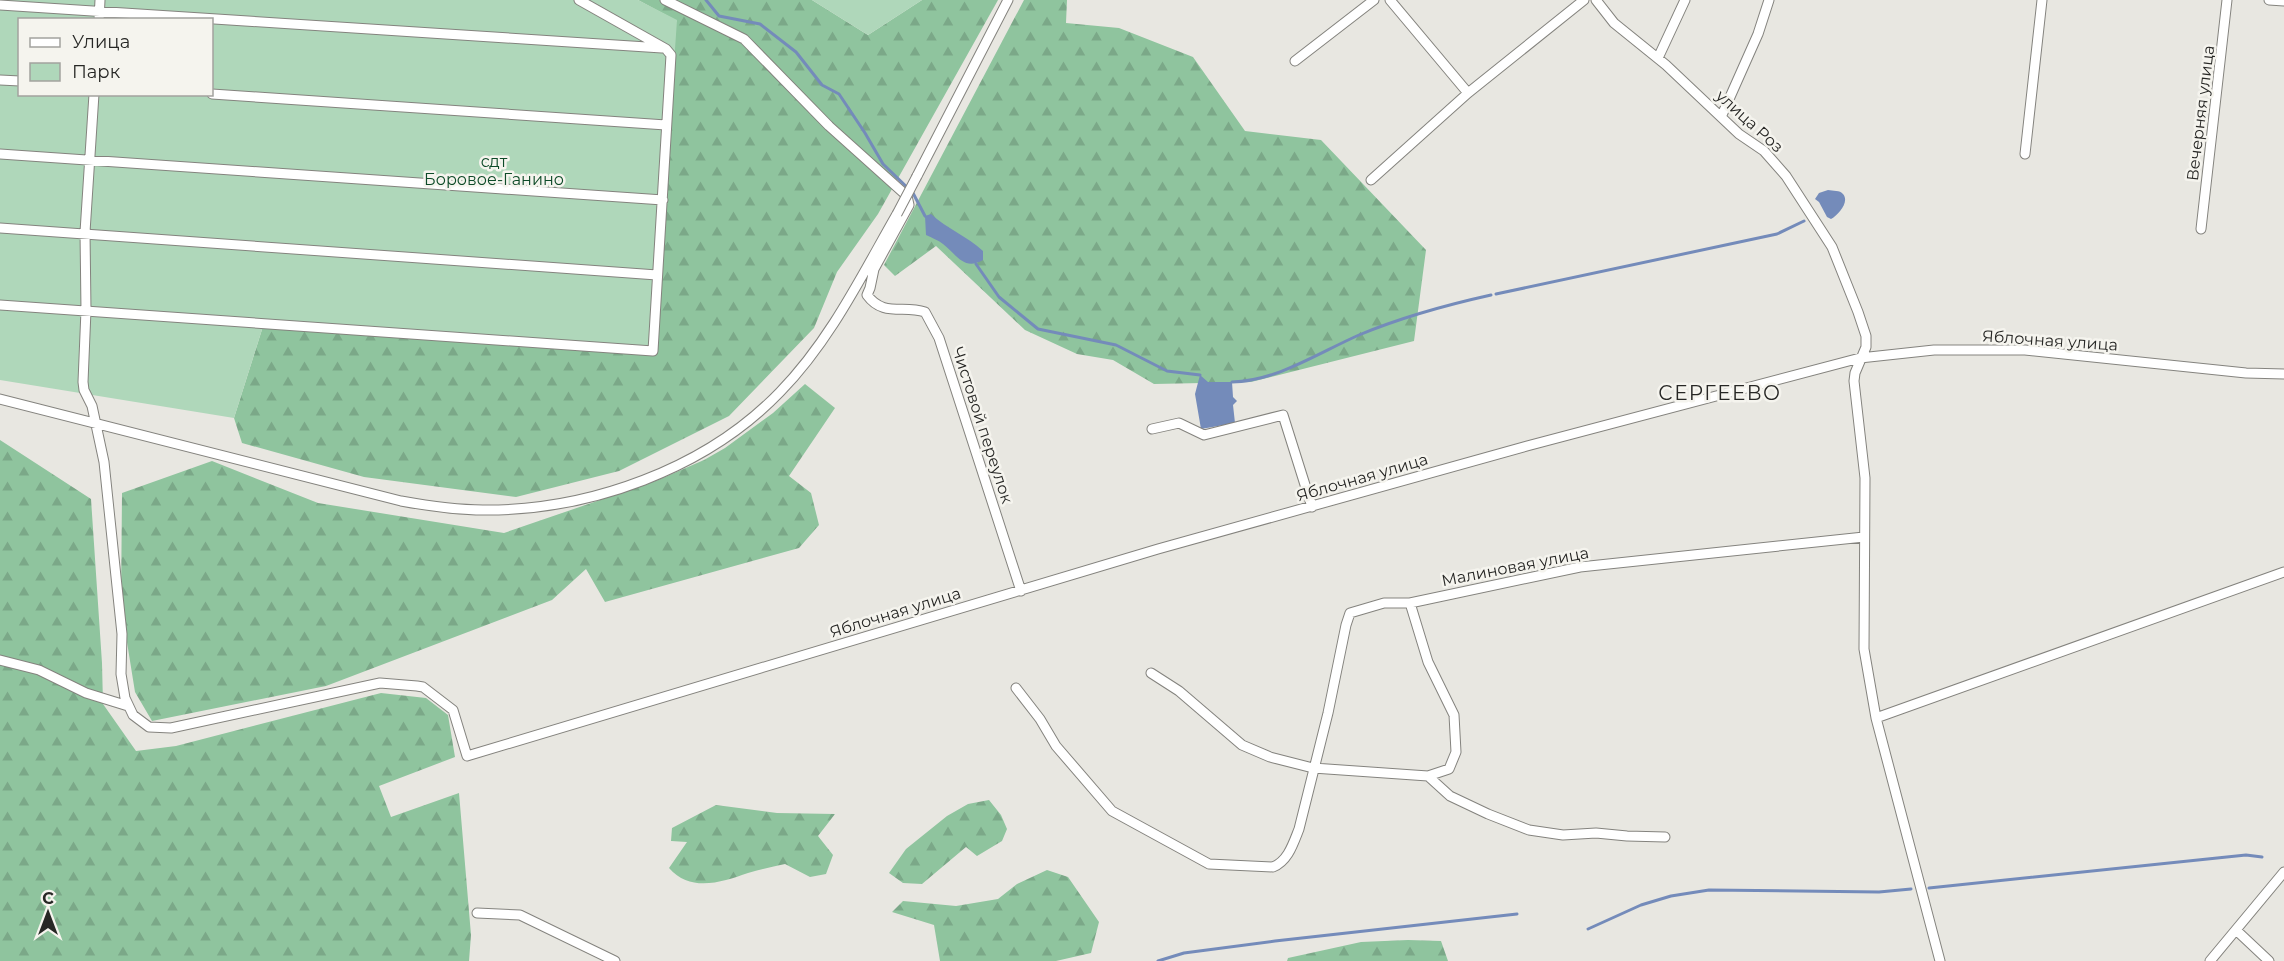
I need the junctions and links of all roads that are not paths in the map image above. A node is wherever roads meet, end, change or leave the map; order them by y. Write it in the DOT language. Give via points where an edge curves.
graph roads {
  1 [pos="100,0"];
  2 [pos="579,0"];
  3 [pos="665,0"];
  4 [pos="1008,0"];
  5 [pos="1374,0"];
  6 [pos="1390,0"];
  7 [pos="1584,0"];
  8 [pos="1596,0"];
  9 [pos="1685,0"];
  10 [pos="1769,0"];
  11 [pos="2042,0"];
  12 [pos="2228,0"];
  13 [pos="2269,0"];
  14 [pos="2284,1"];
  15 [pos="0,4"];
  16 [pos="99,15"];
  17 [pos="149,18"];
  18 [pos="213,22"];
  19 [pos="666,49"];
  20 [pos="1658,58"];
  21 [pos="1295,61"];
  22 [pos="0,80"];
  23 [pos="18,81"];
  24 [pos="1468,93"];
  25 [pos="213,94"];
  26 [pos="94,96"];
  27 [pos="1722,116"];
  28 [pos="666,125"];
  29 [pos="0,154"];
  30 [pos="2025,154"];
  31 [pos="90,159"];
  32 [pos="1371,180"];
  33 [pos="663,200"];
  34 [pos="0,228"];
  35 [pos="2201,229"];
  36 [pos="85,232"];
  37 [pos="657,275"];
  38 [pos="0,305"];
  39 [pos="86,310"];
  40 [pos="1860,358"];
  41 [pos="2284,374"];
  42 [pos="0,399"];
  43 [pos="96,423"];
  44 [pos="1152,429"];
  45 [pos="1311,507"];
  46 [pos="1864,537"];
  47 [pos="2284,572"];
  48 [pos="1021,591"];
  49 [pos="1410,603"];
  50 [pos="0,660"];
  51 [pos="1151,673"];
  52 [pos="1016,688"];
  53 [pos="128,706"];
  54 [pos="1876,718"];
  55 [pos="1313,768"];
  56 [pos="1428,776"];
  57 [pos="1665,837"];
  58 [pos="2284,872"];
  59 [pos="477,913"];
  60 [pos="2236,930"];
  61 [pos="615,961"];
  62 [pos="1940,961"];
  63 [pos="2210,961"];
  64 [pos="2269,961"];
  1 -- 16 [label="street"];
  2 -- 19 [label="street"];
  3 -- 48 [label="street, Чистовой переулок" via="744,39 829,126 908,196 909,205 874,269 867,295 882,308 916,309 925,312 931,321"];
  4 -- 43 [label="street, bridge" via="897,214 836,320 772,399 732,434 692,457 582,498 523,508 445,508 401,501"];
  5 -- 21 [label="street"];
  6 -- 24 [label="street"];
  7 -- 24 [label="street"];
  8 -- 20 [label="street, улица Роз" via="1614,23"];
  9 -- 20 [label="street"];
  10 -- 27 [label="street"];
  11 -- 30 [label="street"];
  12 -- 35 [label="street, Вечерняя улица"];
  13 -- 14 [label="street"];
  15 -- 16 [label="street"];
  16 -- 17 [label="street"];
  18 -- 19 [label="street"];
  19 -- 28 [label="street" via="671,55"];
  20 -- 27 [label="street, улица Роз"];
  22 -- 23 [label="street"];
  24 -- 32 [label="street"];
  25 -- 28 [label="street"];
  26 -- 31 [label="street"];
  27 -- 40 [label="street, улица Роз" via="1764,151 1786,176 1832,247 1866,336"];
  28 -- 33 [label="street"];
  29 -- 31 [label="street"];
  31 -- 33 [label="street"];
  31 -- 36 [label="street"];
  33 -- 37 [label="street"];
  34 -- 36 [label="street"];
  36 -- 37 [label="street"];
  36 -- 39 [label="street"];
  37 -- 39 [label="street" via="653,351"];
  38 -- 39 [label="street"];
  39 -- 43 [label="street" via="83,382"];
  40 -- 41 [label="street, Яблочная улица" via="1934,350 2025,350"];
  40 -- 45 [label="street, Яблочная улица"];
  40 -- 46 [label="street, улица Роз" via="1854,381 1865,478"];
  42 -- 43 [label="street"];
  43 -- 53 [label="street" via="108,494 122,634 121,674"];
  44 -- 45 [label="street" via="1179,423 1204,435 1283,415"];
  45 -- 48 [label="street, Яблочная улица"];
  46 -- 49 [label="street, Малиновая улица" via="1580,567"];
  46 -- 54 [label="street, улица Роз" via="1864,649"];
  47 -- 54 [label="street"];
  48 -- 53 [label="street, Яблочная улица" via="467,756 453,710 423,687 380,683 171,728 149,727"];
  49 -- 55 [label="street, Малиновая улица" via="1383,603 1350,613"];
  49 -- 56 [label="street" via="1428,662 1454,715 1456,752 1449,769"];
  50 -- 53 [label="street" via="39,670 86,693"];
  51 -- 55 [label="street" via="1179,691 1242,745"];
  52 -- 55 [label="street" via="1056,746 1112,811 1209,864 1281,864 1299,829"];
  54 -- 62 [label="street, улица Роз"];
  55 -- 56 [label="street"];
  56 -- 57 [label="street" via="1450,796 1530,830 1563,835"];
  58 -- 60 [label="street"];
  59 -- 61 [label="street" via="520,915"];
  60 -- 63 [label="street"];
  60 -- 64 [label="street"];
}
